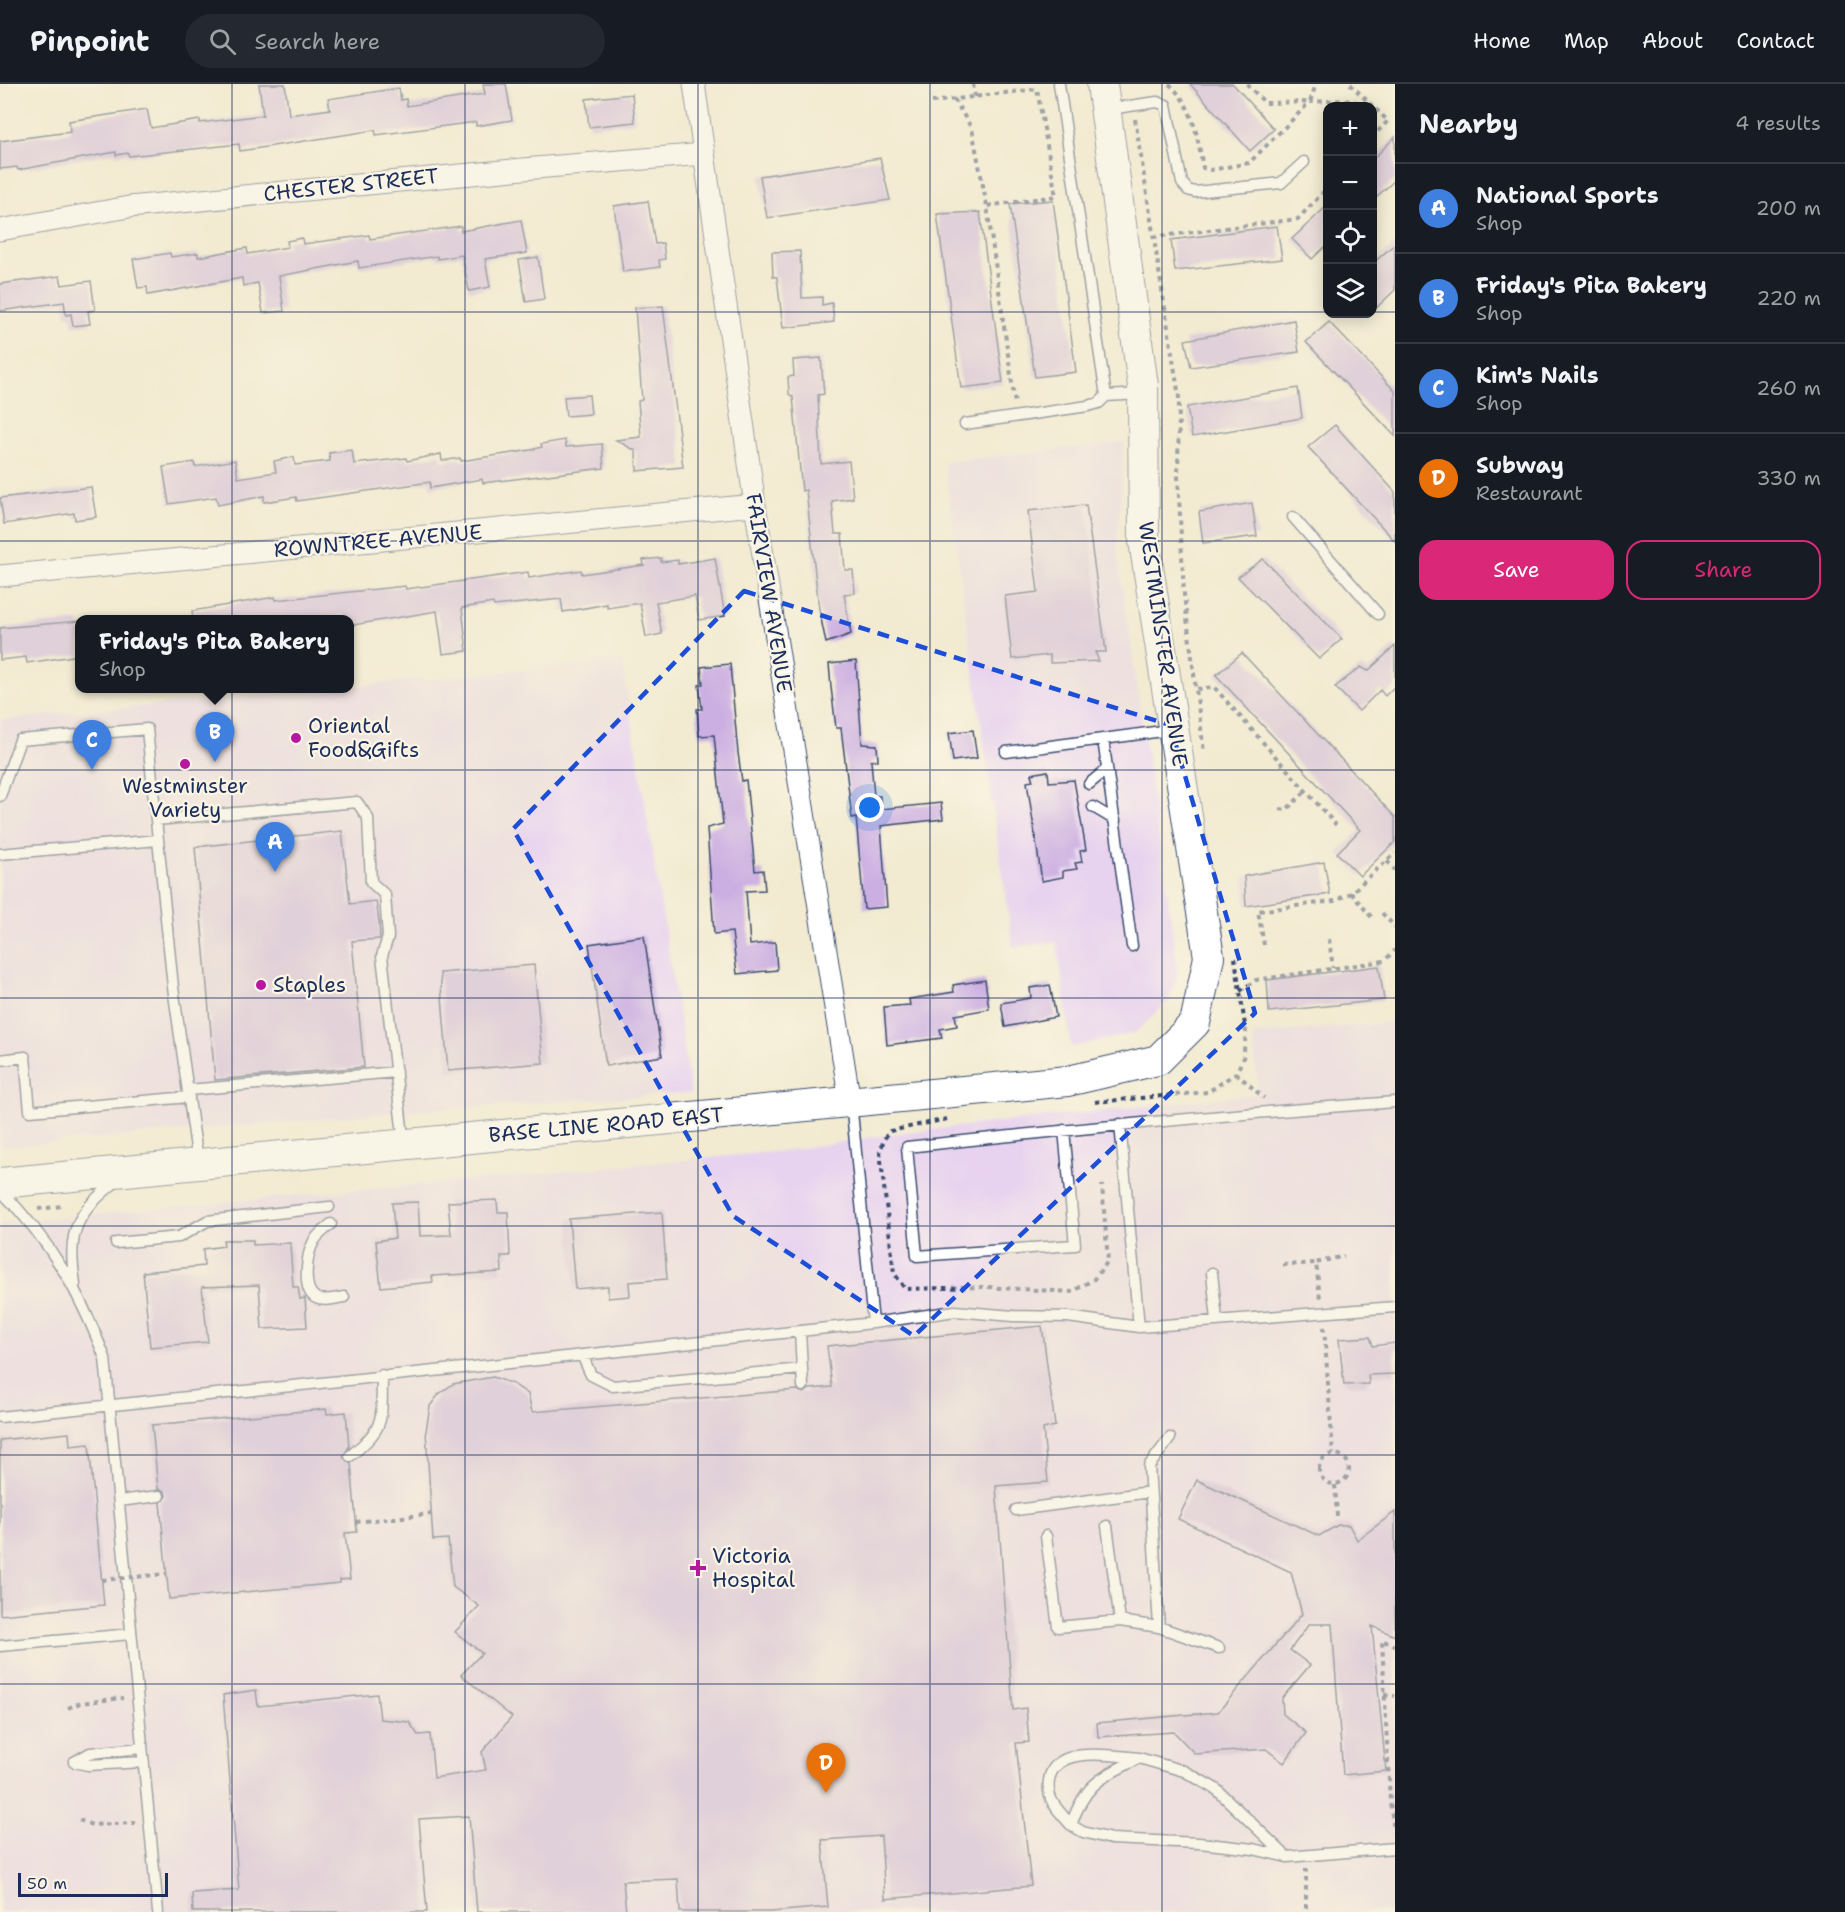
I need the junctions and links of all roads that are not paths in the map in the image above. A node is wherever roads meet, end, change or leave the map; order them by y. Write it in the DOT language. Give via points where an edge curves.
graph roads {
  1 [pos="694,84"];
  2 [pos="1059,84"];
  3 [pos="1114,100"];
  4 [pos="705,154"];
  5 [pos="1304,162"];
  6 [pos="0,230"];
  7 [pos="1144,393"];
  8 [pos="1106,396"];
  9 [pos="965,424"];
  10 [pos="755,505"];
  11 [pos="1293,517"];
  12 [pos="0,576"];
  13 [pos="1378,614"];
  14 [pos="1174,729"];
  15 [pos="1103,739"];
  16 [pos="1006,752"];
  17 [pos="1107,770"];
  18 [pos="1089,784"];
  19 [pos="0,796"];
  20 [pos="1093,807"];
  21 [pos="156,820"];
  22 [pos="1115,820"];
  23 [pos="158,840"];
  24 [pos="0,854"];
  25 [pos="1132,945"];
  26 [pos="1195,1023"];
  27 [pos="0,1060"];
  28 [pos="396,1072"];
  29 [pos="189,1094"];
  30 [pos="850,1102"];
  31 [pos="1395,1102"];
  32 [pos="1120,1124"];
  33 [pos="1064,1130"];
  34 [pos="404,1144"];
  35 [pos="198,1164"];
  36 [pos="129,1170"];
  37 [pos="0,1183"];
  38 [pos="0,1190"];
  39 [pos="329,1207"];
  40 [pos="331,1224"];
  41 [pos="116,1243"];
  42 [pos="1212,1274"];
  43 [pos="75,1287"];
  44 [pos="344,1297"];
  45 [pos="1395,1307"];
  46 [pos="1217,1320"];
  47 [pos="873,1323"];
  48 [pos="1138,1326"];
  49 [pos="800,1331"];
  50 [pos="582,1355"];
  51 [pos="802,1369"];
  52 [pos="382,1375"];
  53 [pos="803,1386"];
  54 [pos="110,1406"];
  55 [pos="0,1417"];
  56 [pos="1170,1438"];
  57 [pos="350,1456"];
  58 [pos="1150,1492"];
  59 [pos="159,1496"];
  60 [pos="118,1501"];
  61 [pos="1016,1510"];
  62 [pos="1107,1526"];
  63 [pos="1046,1536"];
  64 [pos="1120,1621"];
  65 [pos="1159,1627"];
  66 [pos="131,1634"];
  67 [pos="0,1646"];
  68 [pos="1219,1648"];
  69 [pos="142,1748"];
  70 [pos="1139,1758"];
  71 [pos="144,1762"];
  72 [pos="1071,1825"];
  73 [pos="1395,1848"];
  74 [pos="1287,1857"];
  75 [pos="158,1912"];
  1 -- 4 [label="street, FAIRVIEW AVENUE"];
  2 -- 8 [label="lane"];
  3 -- 5 [label="lane" via="1166,105 1182,183 1188,190 1203,193 1281,183"];
  3 -- 7 [label="street, WESTMINSTER AVENUE"];
  4 -- 6 [label="street, CHESTER STREET" via="129,207"];
  4 -- 10 [label="street, FAIRVIEW AVENUE"];
  7 -- 8 [label="lane"];
  7 -- 14 [label="street, WESTMINSTER AVENUE" via="1144,542"];
  8 -- 9 [label="lane" via="1094,405"];
  10 -- 12 [label="street, ROWNTREE AVENUE"];
  10 -- 30 [label="street, FAIRVIEW AVENUE"];
  11 -- 13 [label="lane"];
  14 -- 15 [label="lane"];
  14 -- 26 [label="street, WESTMINSTER AVENUE" via="1209,957"];
  15 -- 16 [label="lane"];
  15 -- 17 [label="lane"];
  17 -- 18 [label="lane"];
  17 -- 22 [label="lane"];
  19 -- 21 [label="lane" via="20,740 147,729"];
  20 -- 22 [label="lane"];
  21 -- 23 [label="lane"];
  21 -- 28 [label="lane" via="357,802 368,818 371,882 385,895 388,937 382,956"];
  22 -- 25 [label="lane"];
  23 -- 24 [label="lane"];
  23 -- 29 [label="lane"];
  26 -- 30 [label="street, BASE LINE ROAD EAST" via="1158,1060 1068,1081"];
  27 -- 29 [label="lane" via="26,1057 30,1111"];
  28 -- 29 [label="lane"];
  28 -- 34 [label="lane"];
  29 -- 35 [label="lane"];
  30 -- 34 [label="street, BASE LINE ROAD EAST"];
  30 -- 47 [label="lane"];
  31 -- 32 [label="lane"];
  32 -- 33 [label="lane"];
  32 -- 48 [label="lane"];
  33 -- 33 [label="lane" via="907,1146 917,1256 1075,1245"];
  34 -- 35 [label="street, BASE LINE ROAD EAST"];
  35 -- 36 [label="street, BASE LINE ROAD EAST"];
  36 -- 37 [label="street, BASE LINE ROAD EAST"];
  36 -- 43 [label="lane" via="83,1211 74,1233 71,1258"];
  38 -- 43 [label="lane" via="35,1229"];
  39 -- 41 [label="lane" via="207,1221 179,1237"];
  40 -- 44 [label="lane" via="311,1247 308,1286 320,1300"];
  42 -- 46 [label="lane"];
  43 -- 54 [label="lane" via="105,1358"];
  45 -- 46 [label="lane"];
  46 -- 48 [label="lane"];
  47 -- 48 [label="lane" via="954,1311 1068,1317"];
  47 -- 49 [label="lane"];
  49 -- 50 [label="lane"];
  49 -- 51 [label="lane"];
  50 -- 51 [label="lane" via="591,1375 612,1386"];
  50 -- 52 [label="lane"];
  51 -- 53 [label="lane"];
  52 -- 54 [label="lane"];
  52 -- 57 [label="lane" via="381,1420 375,1436"];
  54 -- 55 [label="lane"];
  54 -- 60 [label="lane"];
  56 -- 58 [label="lane" via="1149,1466"];
  58 -- 61 [label="lane"];
  58 -- 65 [label="lane"];
  59 -- 60 [label="lane"];
  60 -- 66 [label="lane"];
  62 -- 64 [label="lane"];
  63 -- 64 [label="lane" via="1058,1627"];
  64 -- 65 [label="lane"];
  65 -- 68 [label="lane"];
  66 -- 67 [label="lane"];
  66 -- 69 [label="lane"];
  69 -- 71 [label="lane"];
  69 -- 71 [label="lane" via="90,1754 74,1762"];
  70 -- 72 [label="lane" via="1095,1781 1079,1803"];
  70 -- 72 [label="lane" via="1081,1755 1061,1760 1051,1773 1048,1788 1053,1802"];
  70 -- 74 [label="lane" via="1184,1771 1216,1789"];
  71 -- 75 [label="lane"];
  72 -- 74 [label="lane" via="1110,1839 1198,1843"];
  73 -- 74 [label="lane"];
}
